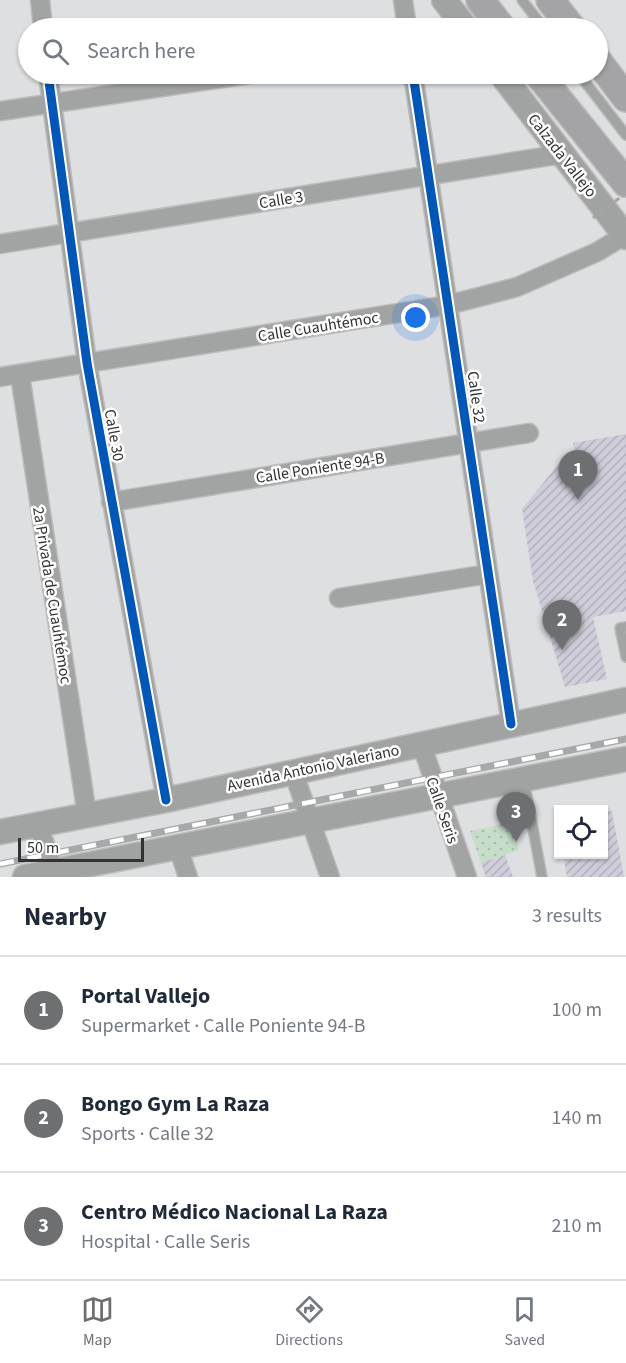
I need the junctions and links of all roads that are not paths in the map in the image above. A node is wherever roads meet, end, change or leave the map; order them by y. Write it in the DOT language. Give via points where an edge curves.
graph roads {
  1 [pos="40,0"];
  2 [pos="403,0"];
  3 [pos="444,0"];
  4 [pos="480,0"];
  5 [pos="522,0"];
  6 [pos="550,0"];
  7 [pos="42,18"];
  8 [pos="406,18"];
  9 [pos="458,18"];
  10 [pos="494,18"];
  11 [pos="536,18"];
  12 [pos="564,18"];
  13 [pos="608,75"];
  14 [pos="49,84"];
  15 [pos="181,84"];
  16 [pos="415,84"];
  17 [pos="509,84"];
  18 [pos="546,84"];
  19 [pos="587,84"];
  20 [pos="626,98"];
  21 [pos="51,103"];
  22 [pos="0,111"];
  23 [pos="626,135"];
  24 [pos="562,154"];
  25 [pos="429,176"];
  26 [pos="626,183"];
  27 [pos="68,234"];
  28 [pos="625,236"];
  29 [pos="0,244"];
  30 [pos="448,305"];
  31 [pos="87,363"];
  32 [pos="20,375"];
  33 [pos="0,377"];
  34 [pos="528,433"];
  35 [pos="468,442"];
  36 [pos="111,501"];
  37 [pos="488,574"];
  38 [pos="339,598"];
  39 [pos="626,627"];
  40 [pos="626,657"];
  41 [pos="626,700"];
  42 [pos="511,724"];
  43 [pos="421,743"];
  44 [pos="626,759"];
  45 [pos="293,771"];
  46 [pos="524,780"];
  47 [pos="437,797"];
  48 [pos="166,800"];
  49 [pos="87,815"];
  50 [pos="310,822"];
  51 [pos="38,824"];
  52 [pos="0,832"];
  53 [pos="178,847"];
  54 [pos="55,874"];
  55 [pos="25,877"];
  56 [pos="188,877"];
  57 [pos="330,877"];
  58 [pos="467,877"];
  59 [pos="542,877"];
  1 -- 7 [label="street"];
  2 -- 8 [label="street"];
  3 -- 9 [label="street"];
  4 -- 10 [label="main road"];
  5 -- 11 [label="lane"];
  6 -- 12 [label="main road"];
  13 -- 20 [label="main road"];
  14 -- 21 [label="street, Calle 30"];
  15 -- 21 [label="street"];
  16 -- 25 [label="street, Calle 32"];
  17 -- 24 [label="street, Calzada Vallejo"];
  18 -- 26 [label="main road, Calzada Vallejo"];
  19 -- 23 [label="lane"];
  21 -- 22 [label="street"];
  21 -- 27 [label="street, Calle 30"];
  24 -- 25 [label="street, Calle 3"];
  24 -- 28 [label="street, Calzada Vallejo"];
  25 -- 27 [label="street, Calle 3"];
  25 -- 30 [label="street, Calle 32"];
  27 -- 29 [label="street, Calle 3"];
  27 -- 31 [label="street, Calle 30"];
  28 -- 30 [label="street, Calle Cuauhtémoc" via="517,287"];
  30 -- 31 [label="street, Calle Cuauhtémoc"];
  30 -- 35 [label="street, Calle 32"];
  31 -- 32 [label="street, Calle Cuauhtémoc"];
  31 -- 36 [label="street, Calle 30"];
  32 -- 33 [label="street, Calle Cuauhtémoc"];
  32 -- 49 [label="street, 2a Privada de Cuauhtémoc"];
  34 -- 35 [label="street, Calle Poniente 94-B"];
  35 -- 36 [label="street, Calle Poniente 94-B"];
  35 -- 37 [label="street, Calle 32"];
  36 -- 48 [label="street, Calle 30"];
  37 -- 38 [label="street"];
  37 -- 42 [label="street, Calle 32"];
  39 -- 40 [label="lane" via="620,628"];
  41 -- 42 [label="street, Avenida Antonio Valeriano"];
  42 -- 43 [label="street, Avenida Antonio Valeriano"];
  43 -- 45 [label="street, Avenida Antonio Valeriano"];
  43 -- 47 [label="street, Calle Seris"];
  44 -- 46 [label="street"];
  45 -- 48 [label="street, Avenida Antonio Valeriano"];
  45 -- 50 [label="street"];
  46 -- 47 [label="street"];
  46 -- 59 [label="lane"];
  47 -- 50 [label="street"];
  47 -- 58 [label="street, Calle Seris"];
  48 -- 49 [label="street, Avenida Antonio Valeriano"];
  49 -- 51 [label="street, Avenida Antonio Valeriano"];
  50 -- 53 [label="street"];
  50 -- 57 [label="street"];
  51 -- 52 [label="street, Avenida Antonio Valeriano"];
  51 -- 54 [label="street"];
  53 -- 54 [label="street"];
  53 -- 56 [label="street"];
  54 -- 55 [label="street"];
}
